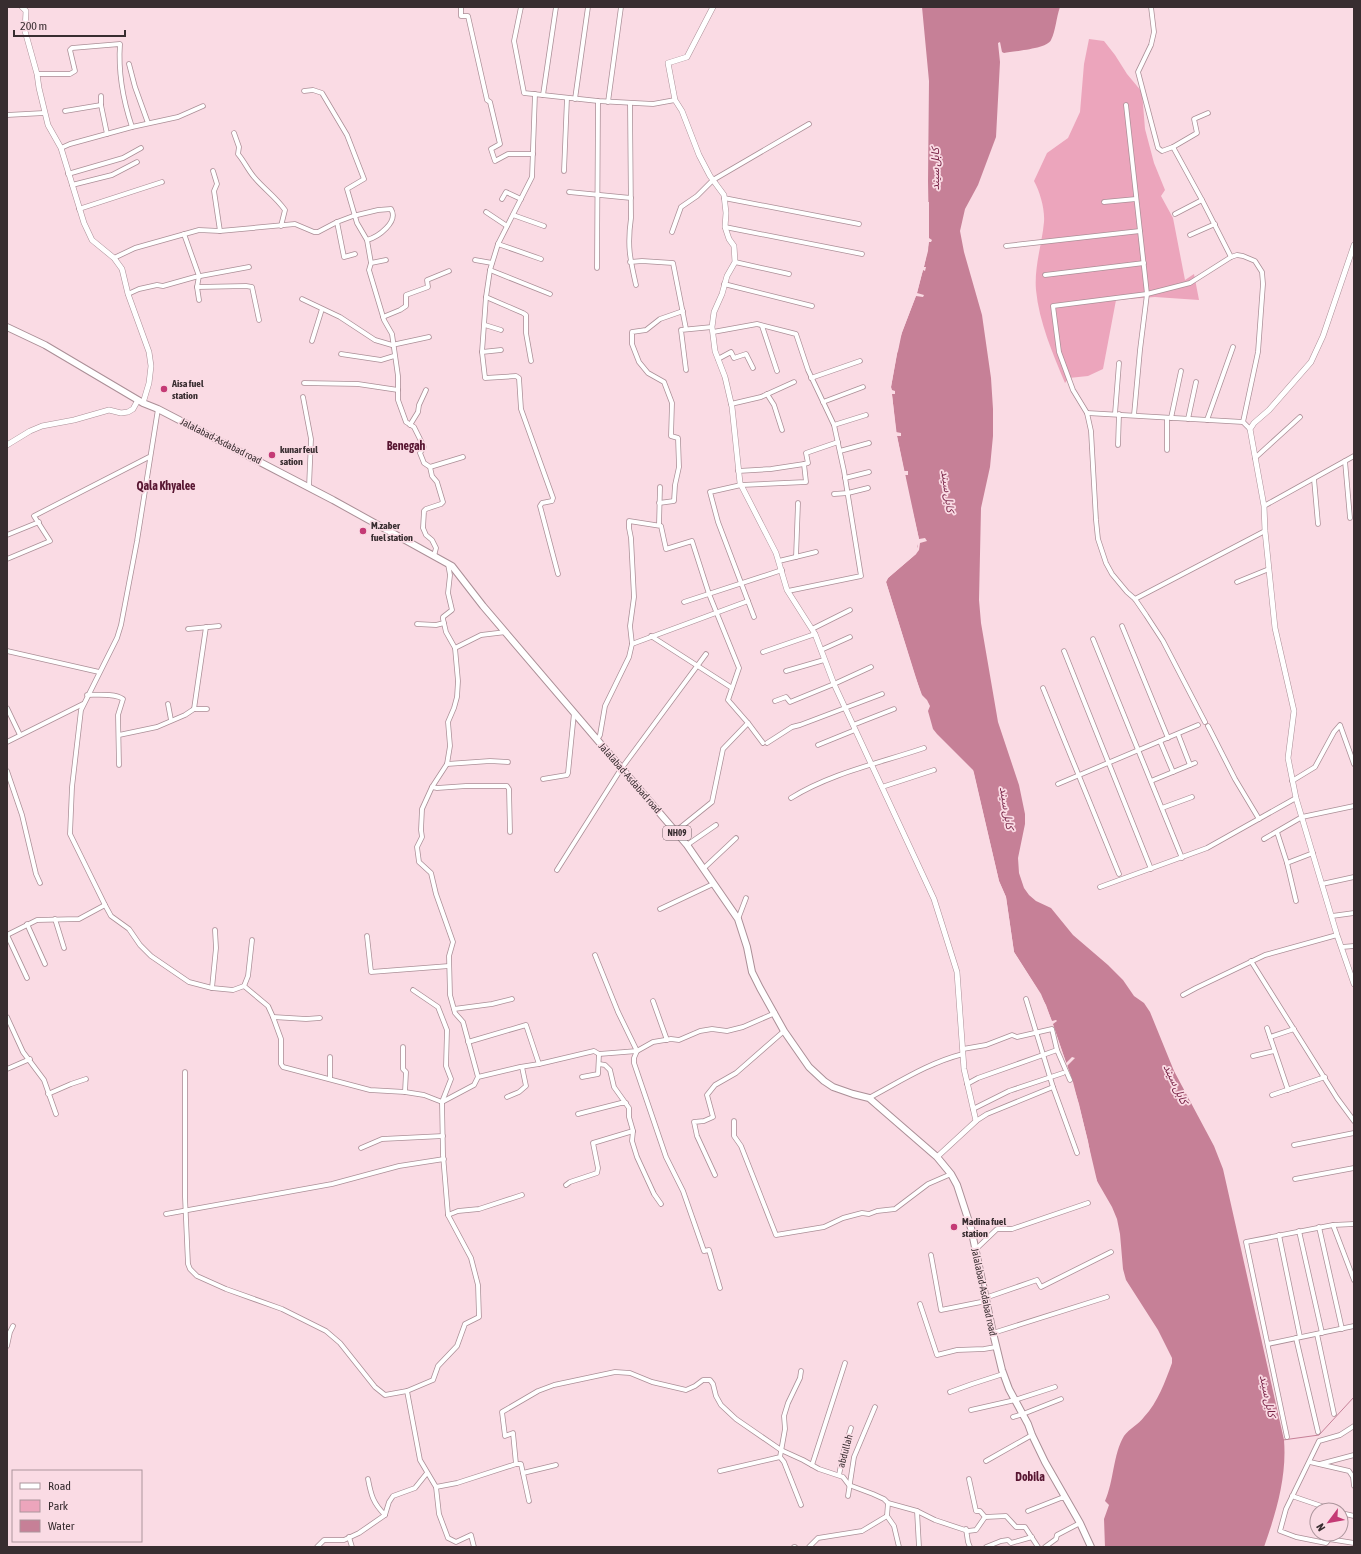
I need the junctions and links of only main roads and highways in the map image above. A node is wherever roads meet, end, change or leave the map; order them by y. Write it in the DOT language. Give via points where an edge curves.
graph roads {
  1 [pos="7,327"];
  2 [pos="1091,1547"];
  1 -- 2 [label="main road, Jalalabad-Asdabad road / NH09" via="45,345 141,402 309,487 452,566 687,845 738,919 752,972 784,1031 809,1068 833,1087 869,1098 937,1157 951,1174 971,1228 996,1347 1009,1389"];
}
